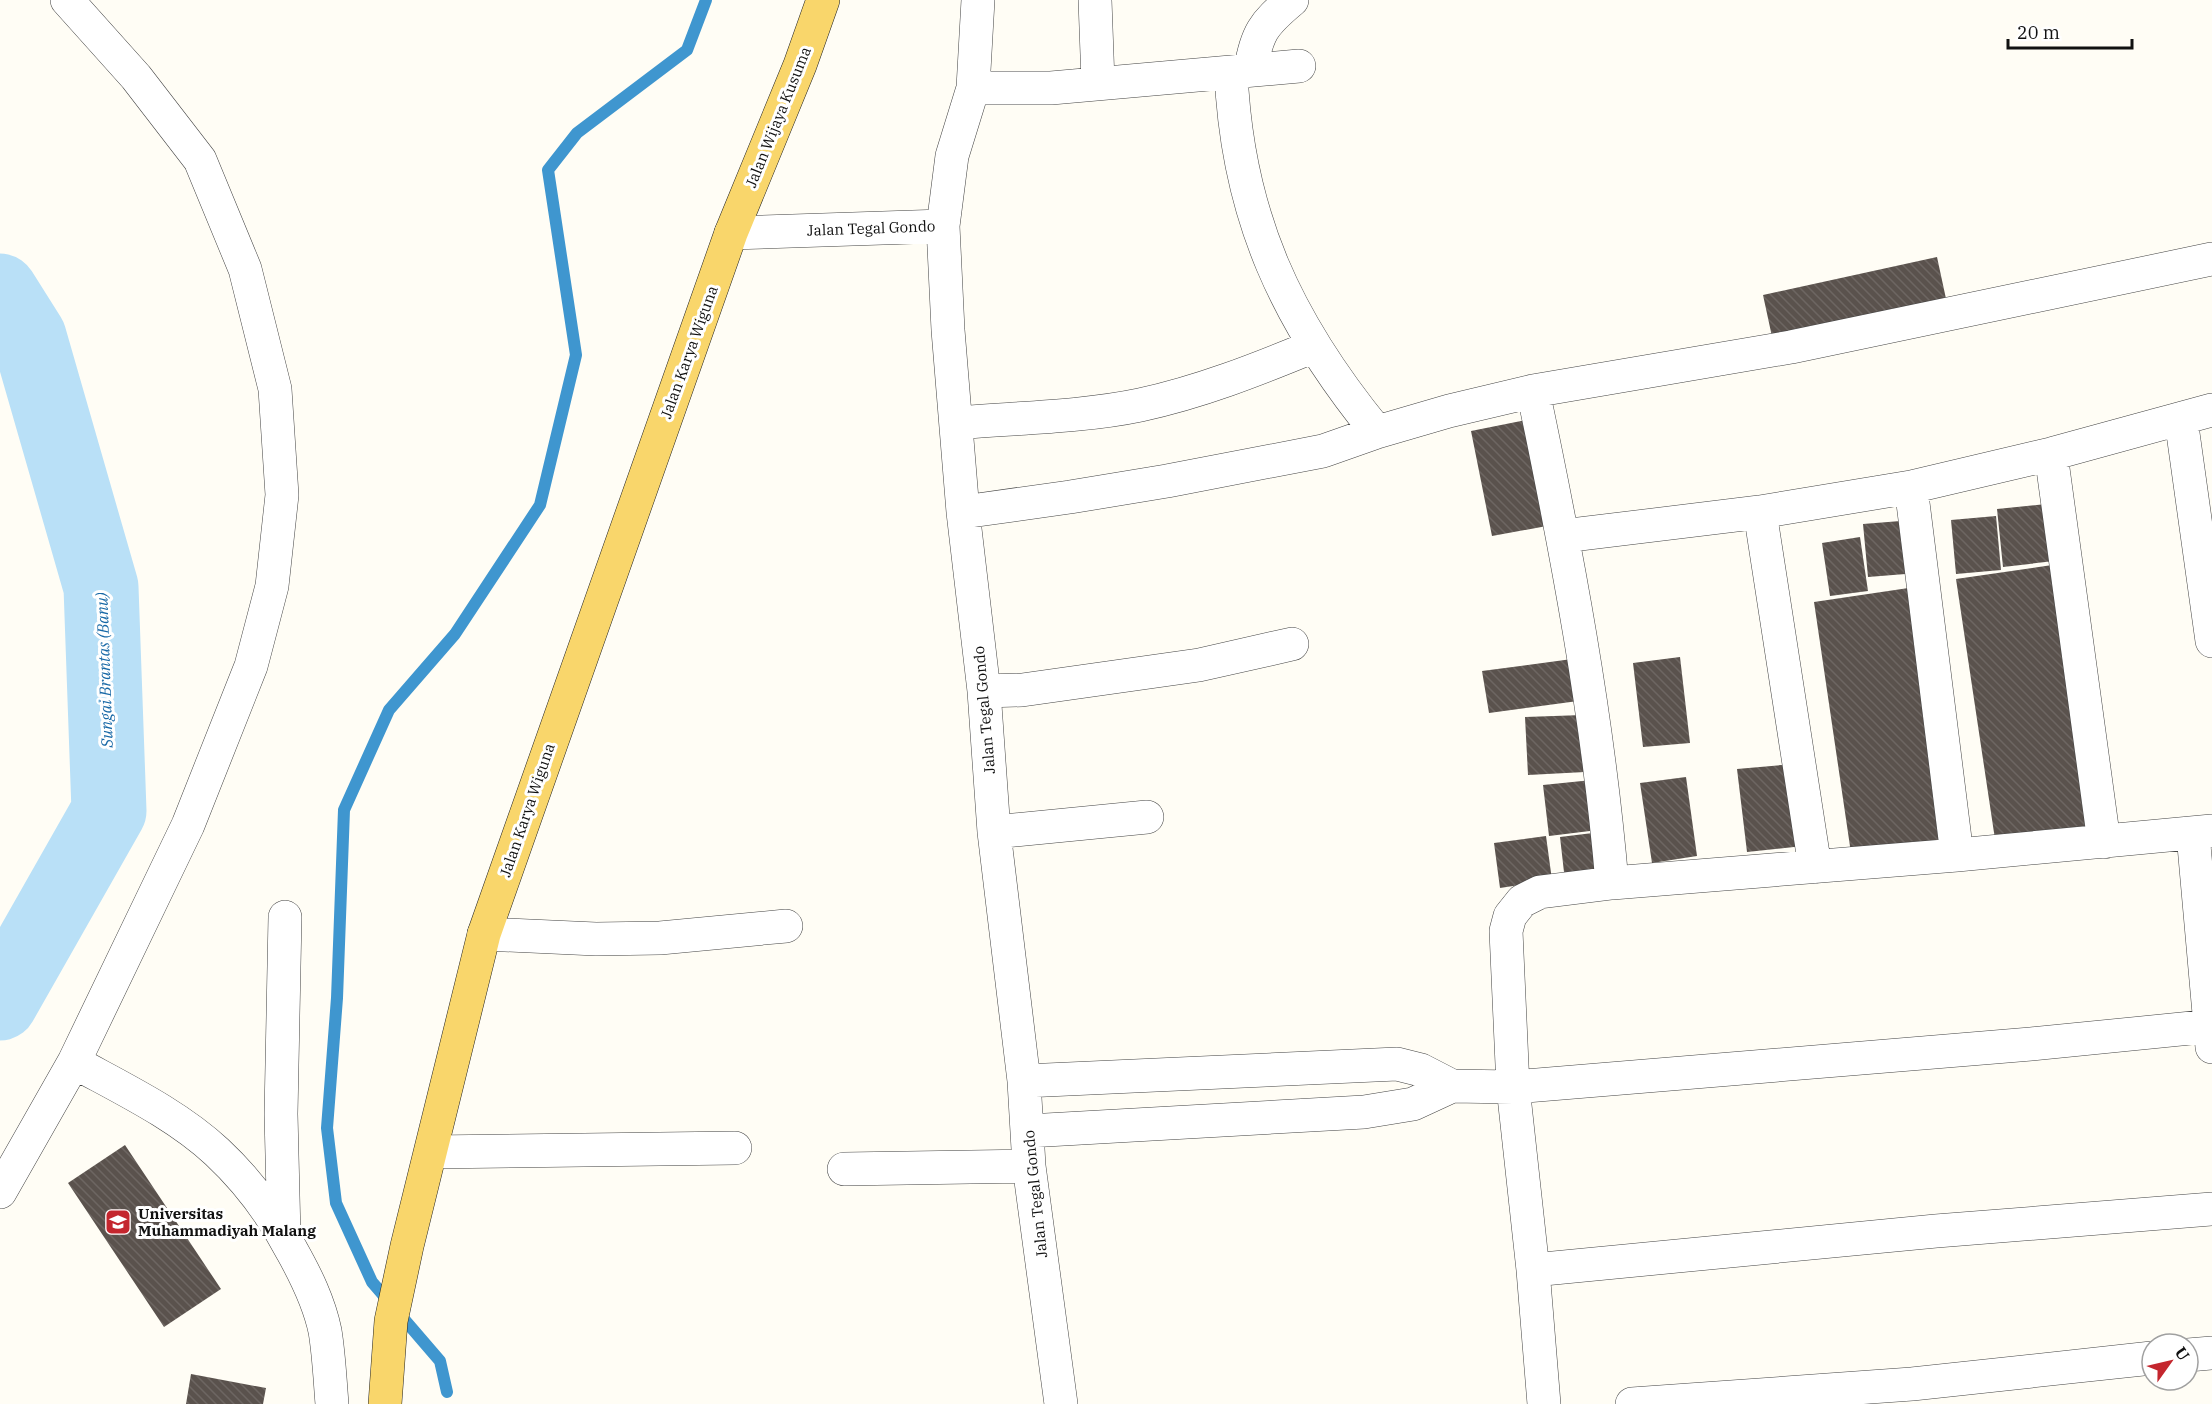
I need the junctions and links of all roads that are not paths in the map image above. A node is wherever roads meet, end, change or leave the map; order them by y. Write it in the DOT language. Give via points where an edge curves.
graph roads {
  1 [pos="67,0"];
  2 [pos="823,0"];
  3 [pos="978,0"];
  4 [pos="1095,0"];
  5 [pos="1292,0"];
  6 [pos="1299,66"];
  7 [pos="1227,72"];
  8 [pos="1098,82"];
  9 [pos="973,88"];
  10 [pos="943,226"];
  11 [pos="731,233"];
  12 [pos="2212,259"];
  13 [pos="1314,346"];
  14 [pos="1533,391"];
  15 [pos="2197,415"];
  16 [pos="956,423"];
  17 [pos="1377,432"];
  18 [pos="2051,454"];
  19 [pos="1911,487"];
  20 [pos="963,512"];
  21 [pos="1760,512"];
  22 [pos="1563,536"];
  23 [pos="2212,641"];
  24 [pos="1292,644"];
  25 [pos="984,691"];
  26 [pos="1147,817"];
  27 [pos="994,832"];
  28 [pos="2202,832"];
  29 [pos="2104,842"];
  30 [pos="1957,855"];
  31 [pos="1815,867"];
  32 [pos="1612,883"];
  33 [pos="285,917"];
  34 [pos="786,926"];
  35 [pos="484,934"];
  36 [pos="2212,1034"];
  37 [pos="74,1062"];
  38 [pos="1024,1081"];
  39 [pos="1452,1086"];
  40 [pos="1513,1087"];
  41 [pos="1028,1131"];
  42 [pos="735,1148"];
  43 [pos="431,1152"];
  44 [pos="1029,1166"];
  45 [pos="844,1169"];
  46 [pos="0,1192"];
  47 [pos="2212,1209"];
  48 [pos="284,1236"];
  49 [pos="1533,1270"];
  50 [pos="2140,1359"];
  51 [pos="332,1404"];
  52 [pos="385,1404"];
  53 [pos="1061,1404"];
  54 [pos="1545,1404"];
  55 [pos="1632,1404"];
  1 -- 37 [label="street" via="136,76 200,160 245,268 275,389 282,495 272,586 251,666 188,825"];
  2 -- 11 [label="main road, Jalan Wijaya Kusuma"];
  3 -- 9 [label="street"];
  4 -- 8 [label="street"];
  5 -- 7 [label="street" via="1272,17 1256,42"];
  6 -- 7 [label="street"];
  7 -- 8 [label="street"];
  7 -- 13 [label="street" via="1242,171 1257,228"];
  8 -- 9 [label="street" via="1051,88"];
  9 -- 10 [label="street" via="952,156"];
  10 -- 11 [label="street, Jalan Tegal Gondo"];
  10 -- 16 [label="street, Jalan Tegal Gondo"];
  11 -- 35 [label="main road, Jalan Karya Wiguna"];
  12 -- 14 [label="street" via="1791,347"];
  13 -- 16 [label="street" via="1193,393 1137,406"];
  13 -- 17 [label="street"];
  14 -- 17 [label="street"];
  14 -- 22 [label="street"];
  15 -- 18 [label="street"];
  15 -- 23 [label="street"];
  16 -- 20 [label="street, Jalan Tegal Gondo"];
  17 -- 20 [label="street" via="1323,451 1256,464"];
  18 -- 19 [label="street"];
  18 -- 29 [label="street"];
  19 -- 21 [label="street"];
  19 -- 30 [label="street"];
  20 -- 25 [label="street, Jalan Tegal Gondo"];
  21 -- 22 [label="street"];
  21 -- 31 [label="street"];
  22 -- 32 [label="street" via="1588,681"];
  24 -- 25 [label="street" via="1199,665 1022,690"];
  25 -- 27 [label="street, Jalan Tegal Gondo"];
  26 -- 27 [label="street"];
  27 -- 38 [label="street, Jalan Tegal Gondo"];
  28 -- 29 [label="street"];
  28 -- 36 [label="street"];
  29 -- 30 [label="street"];
  30 -- 31 [label="street"];
  31 -- 32 [label="street"];
  32 -- 40 [label="street" via="1540,892 1522,901 1510,916 1506,931"];
  33 -- 48 [label="street" via="281,1114"];
  34 -- 35 [label="street" via="660,938"];
  35 -- 43 [label="main road, Jalan Karya Wiguna"];
  36 -- 40 [label="street" via="2031,1044"];
  37 -- 46 [label="street"];
  37 -- 48 [label="street" via="148,1102 217,1152 253,1191"];
  38 -- 39 [label="street" via="1397,1064 1421,1070"];
  38 -- 41 [label="street, Jalan Tegal Gondo"];
  39 -- 40 [label="street"];
  39 -- 41 [label="street" via="1413,1104 1364,1112"];
  40 -- 49 [label="street"];
  41 -- 44 [label="street, Jalan Tegal Gondo"];
  42 -- 43 [label="street"];
  43 -- 52 [label="main road, Jalan Karya Wiguna" via="391,1321"];
  44 -- 45 [label="street"];
  44 -- 53 [label="street, Jalan Tegal Gondo"];
  47 -- 49 [label="street"];
  48 -- 51 [label="street" via="309,1281 325,1330"];
  49 -- 54 [label="street"];
  50 -- 55 [label="street" via="1912,1384"];
}
